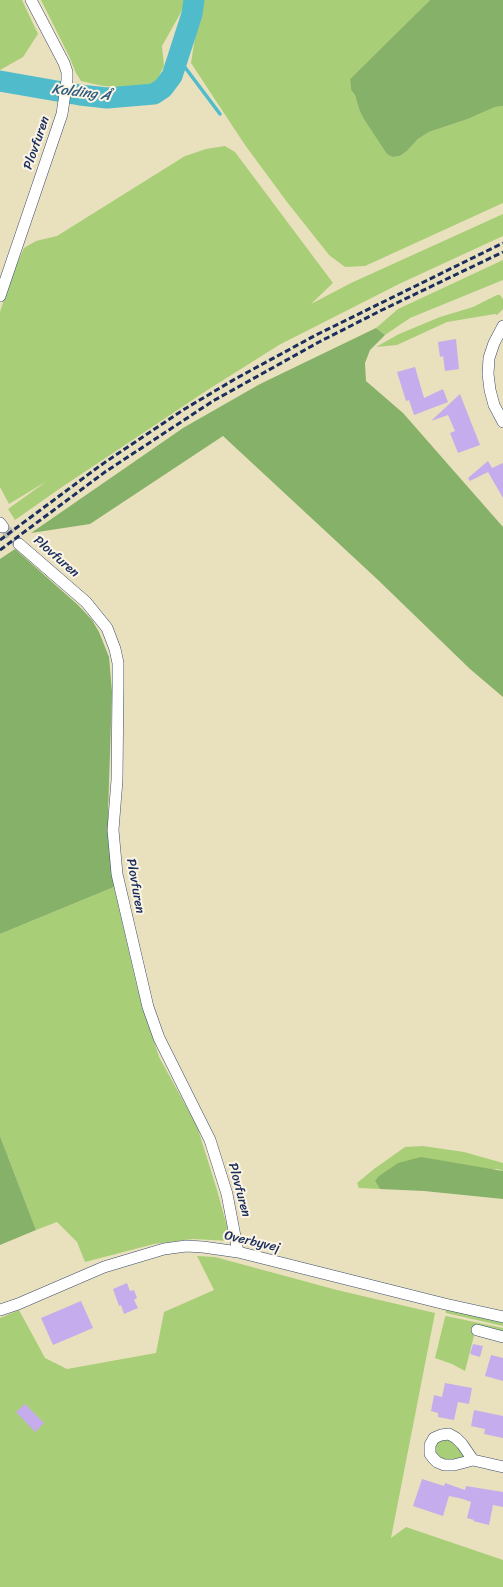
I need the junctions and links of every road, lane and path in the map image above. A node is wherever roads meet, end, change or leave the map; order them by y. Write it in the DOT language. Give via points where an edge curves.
graph roads {
  1 [pos="31,0"];
  2 [pos="0,296"];
  3 [pos="503,326"];
  4 [pos="503,422"];
  5 [pos="19,544"];
  6 [pos="238,1252"];
  7 [pos="0,1310"];
  8 [pos="503,1318"];
  9 [pos="477,1330"];
  10 [pos="503,1337"];
  11 [pos="473,1460"];
  12 [pos="503,1467"];
  1 -- 2 [label="street, Plovfuren" via="64,64 67,80 64,106"];
  3 -- 4 [label="street" via="489,358 488,374 494,405"];
  5 -- 6 [label="street, Plovfuren" via="86,602 107,628 115,648 118,663 117,780 113,830 117,874 148,1007 159,1038 210,1140 227,1194"];
  6 -- 7 [label="street, Overbyvej" via="186,1246 164,1249 104,1267"];
  6 -- 8 [label="street, Overbyvej"];
  9 -- 10 [label="street"];
  11 -- 12 [label="street"];
}
